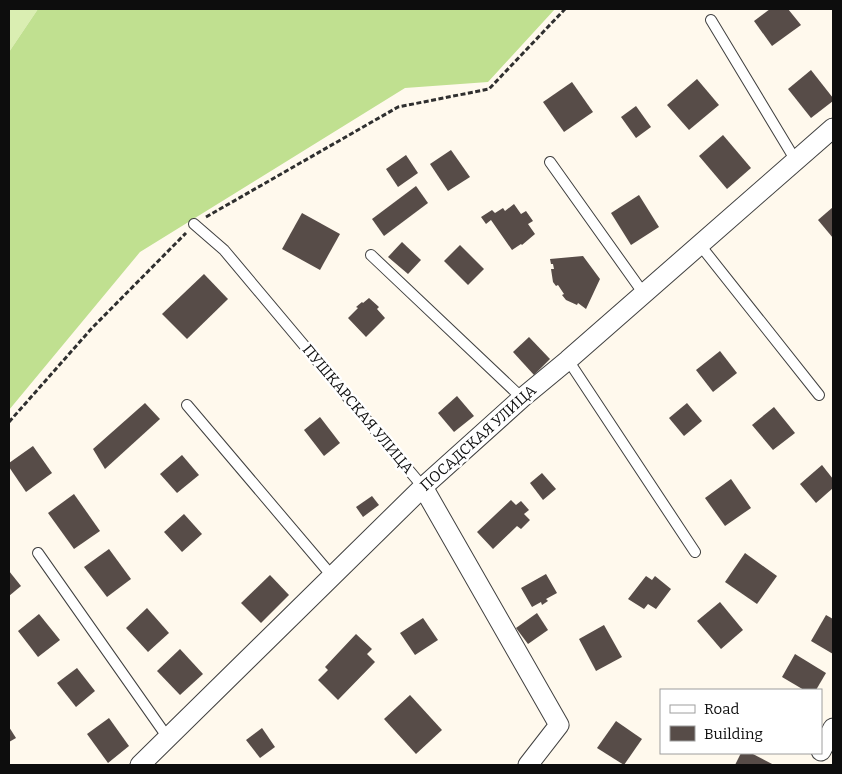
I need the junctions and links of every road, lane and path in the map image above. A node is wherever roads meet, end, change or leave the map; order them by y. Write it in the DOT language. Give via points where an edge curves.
graph roads {
  1 [pos="565,9"];
  2 [pos="711,20"];
  3 [pos="833,128"];
  4 [pos="796,161"];
  5 [pos="550,162"];
  6 [pos="194,224"];
  7 [pos="700,245"];
  8 [pos="371,255"];
  9 [pos="644,294"];
  10 [pos="568,360"];
  11 [pos="820,395"];
  12 [pos="522,398"];
  13 [pos="187,405"];
  14 [pos="9,422"];
  15 [pos="423,487"];
  16 [pos="695,552"];
  17 [pos="38,553"];
  18 [pos="332,576"];
  19 [pos="833,728"];
  20 [pos="168,738"];
  21 [pos="822,748"];
  22 [pos="140,765"];
  23 [pos="528,765"];
  1 -- 6 [label="path" via="489,89 398,108"];
  2 -- 4 [label="lane"];
  3 -- 4 [label="street, ПОСАДСКАЯ УЛИЦА"];
  4 -- 7 [label="street, ПОСАДСКАЯ УЛИЦА"];
  5 -- 9 [label="lane"];
  6 -- 14 [label="path" via="92,328"];
  6 -- 15 [label="lane, ПУШКАРСКАЯ УЛИЦА" via="224,250"];
  7 -- 9 [label="street, ПОСАДСКАЯ УЛИЦА"];
  7 -- 11 [label="lane"];
  8 -- 12 [label="lane"];
  9 -- 10 [label="street, ПОСАДСКАЯ УЛИЦА"];
  10 -- 12 [label="street, ПОСАДСКАЯ УЛИЦА"];
  10 -- 16 [label="lane"];
  12 -- 15 [label="street, ПОСАДСКАЯ УЛИЦА"];
  13 -- 18 [label="lane"];
  15 -- 18 [label="street, ПОСАДСКАЯ УЛИЦА"];
  15 -- 23 [label="street, ПУШКАРСКАЯ УЛИЦА" via="559,725"];
  17 -- 20 [label="lane"];
  18 -- 20 [label="street, ПОСАДСКАЯ УЛИЦА"];
  19 -- 21 [label="street"];
  20 -- 22 [label="street, ПОСАДСКАЯ УЛИЦА"];
}
